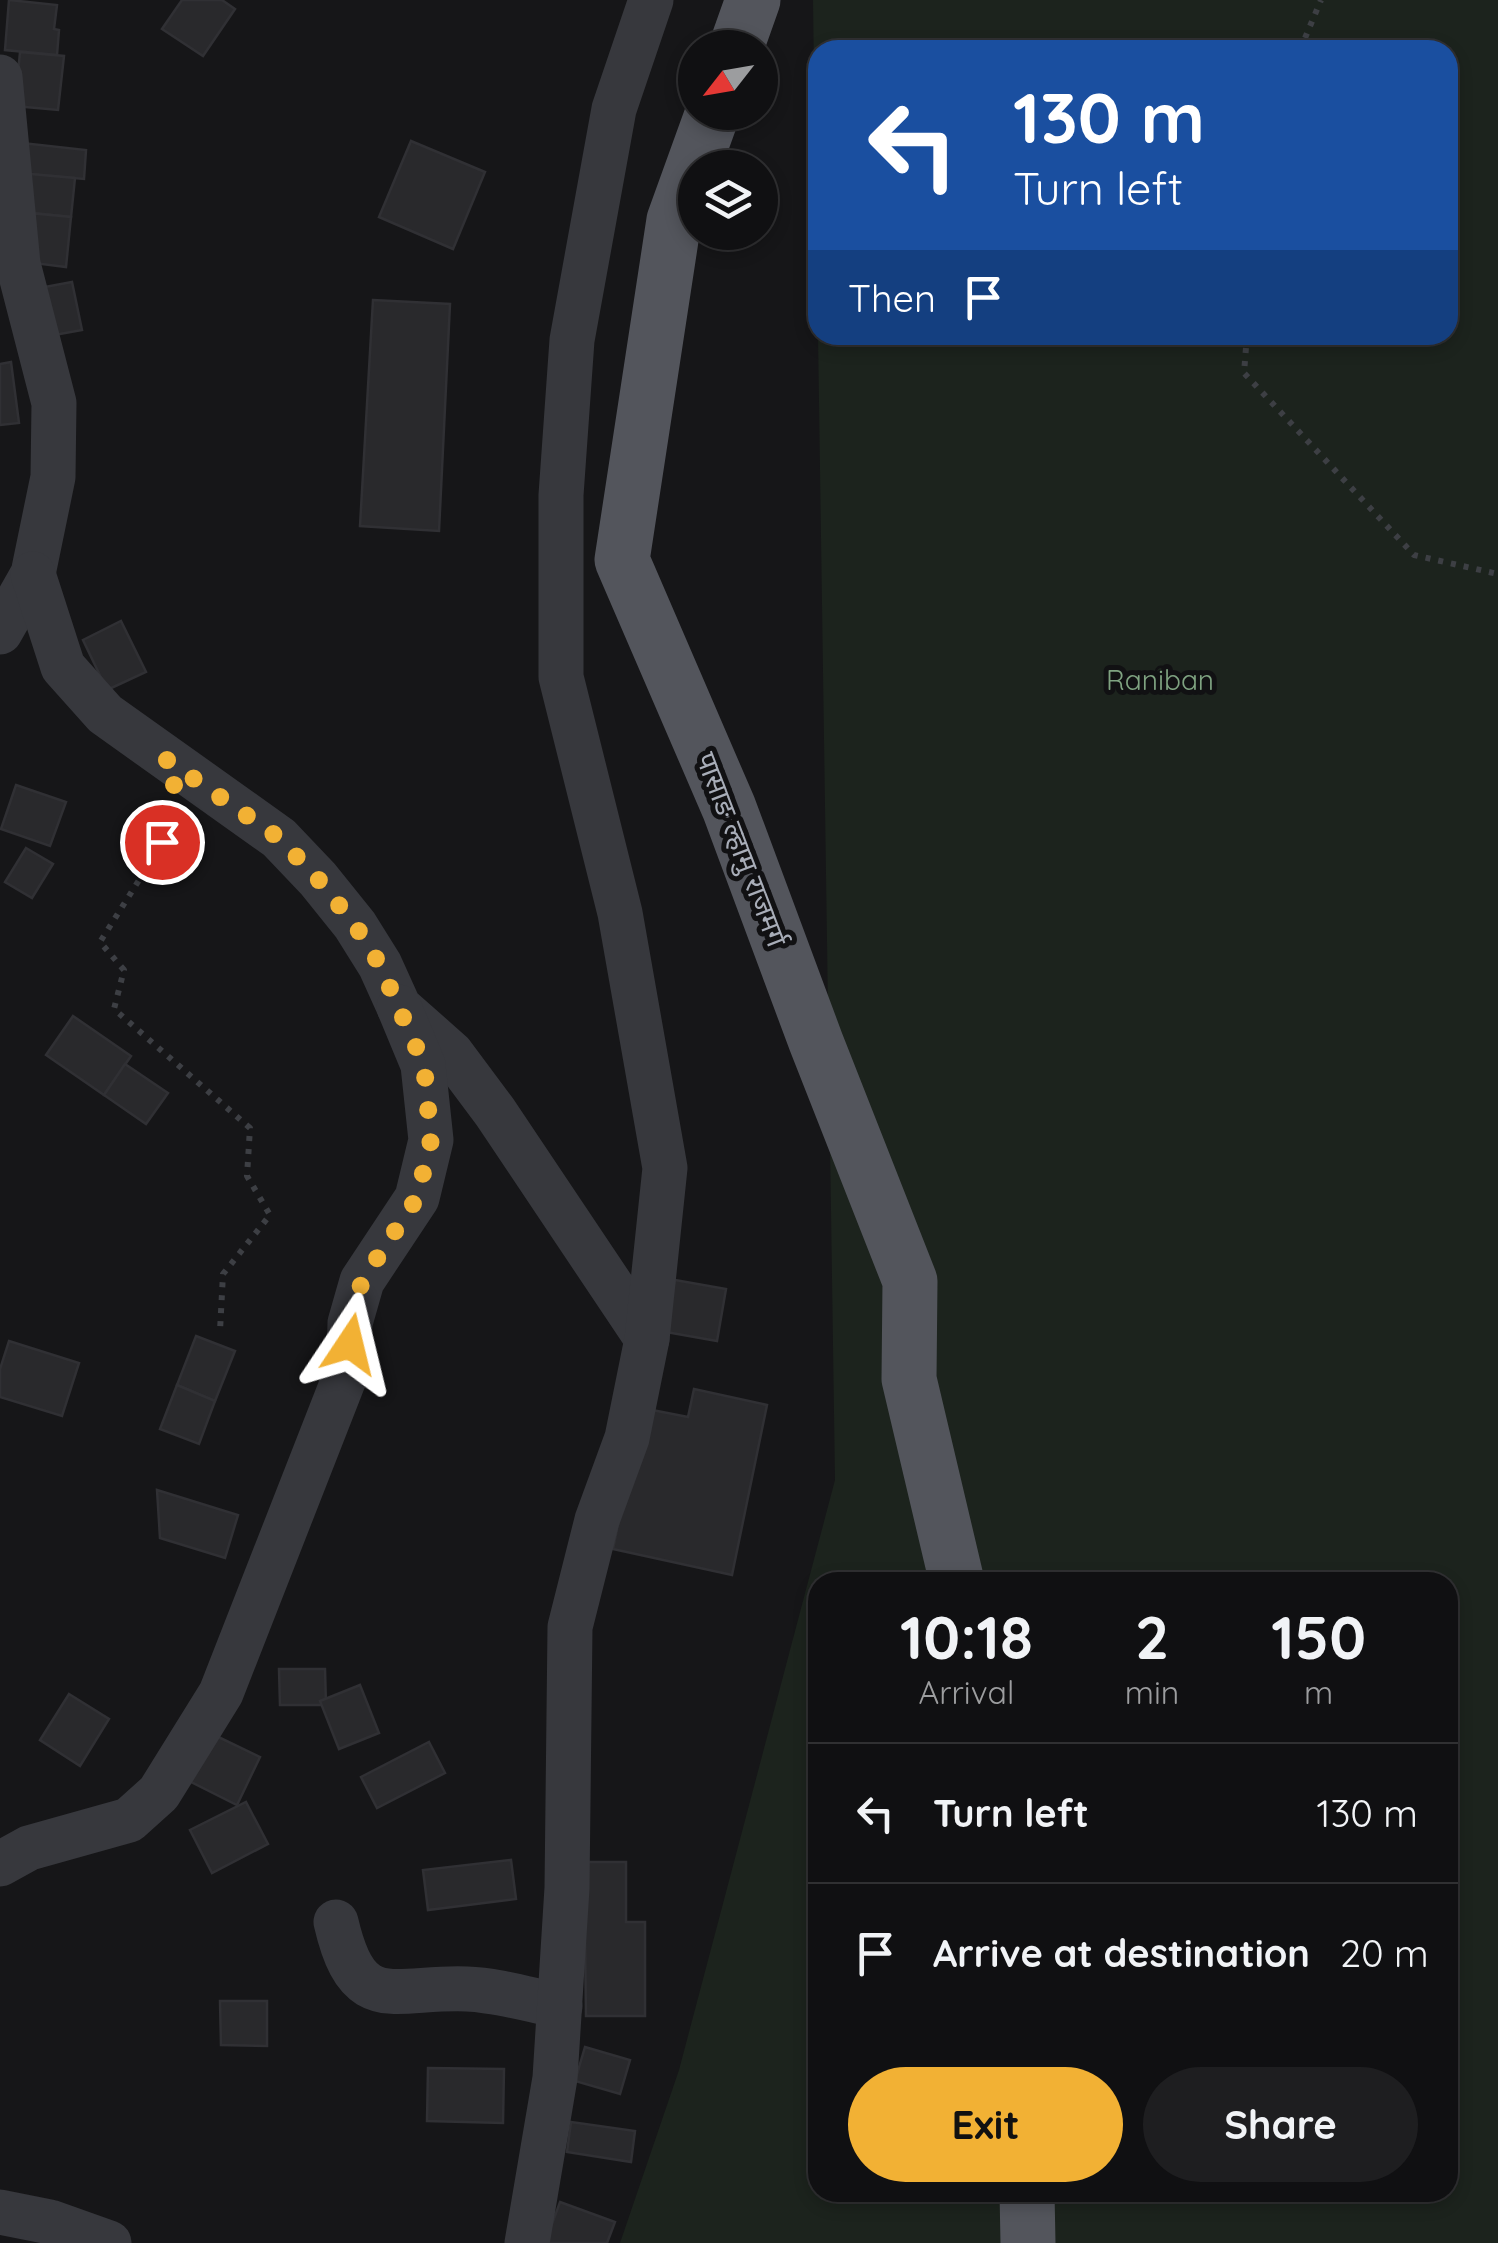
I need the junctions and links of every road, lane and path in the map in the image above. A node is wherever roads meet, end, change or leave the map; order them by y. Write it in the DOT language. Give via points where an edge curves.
graph roads {
  1 [pos="650,0"];
  2 [pos="754,0"];
  3 [pos="1321,0"];
  4 [pos="743,30"];
  5 [pos="1304,40"];
  6 [pos="0,77"];
  7 [pos="706,130"];
  8 [pos="1246,345"];
  9 [pos="33,574"];
  10 [pos="1498,574"];
  11 [pos="0,632"];
  12 [pos="164,758"];
  13 [pos="399,1006"];
  14 [pos="220,1330"];
  15 [pos="646,1339"];
  16 [pos="955,1572"];
  17 [pos="0,1864"];
  18 [pos="336,1922"];
  19 [pos="560,2006"];
  20 [pos="1027,2202"];
  21 [pos="0,2212"];
  22 [pos="109,2243"];
  23 [pos="527,2243"];
  24 [pos="1028,2243"];
  1 -- 15 [label="street" via="614,109 575,321 561,495 560,677 620,913 664,1168"];
  2 -- 4 [label="main road"];
  3 -- 5 [label="path"];
  6 -- 9 [label="street" via="18,264 54,403 52,477"];
  7 -- 16 [label="main road, पासाङ ल्हामु राजमर्ग" via="674,220 622,560 729,808 910,1282 910,1379"];
  8 -- 10 [label="path" via="1244,374 1414,555"];
  9 -- 11 [label="street"];
  9 -- 12 [label="street" via="63,667 105,714"];
  12 -- 13 [label="street" via="279,838 318,879 355,925"];
  12 -- 14 [label="path" via="183,809 100,942 124,970 114,1009 250,1128 247,1176 270,1215 224,1274"];
  13 -- 15 [label="street" via="451,1053 484,1097"];
  13 -- 17 [label="street" via="424,1065 431,1140 417,1198 362,1281 350,1323 349,1366 221,1694 160,1793 128,1820 29,1848"];
  15 -- 19 [label="street" via="627,1438 596,1520 570,1626"];
  18 -- 19 [label="street" via="344,1958 381,1992 470,1988"];
  19 -- 23 [label="street"];
  20 -- 24 [label="main road"];
  21 -- 22 [label="street"];
}
